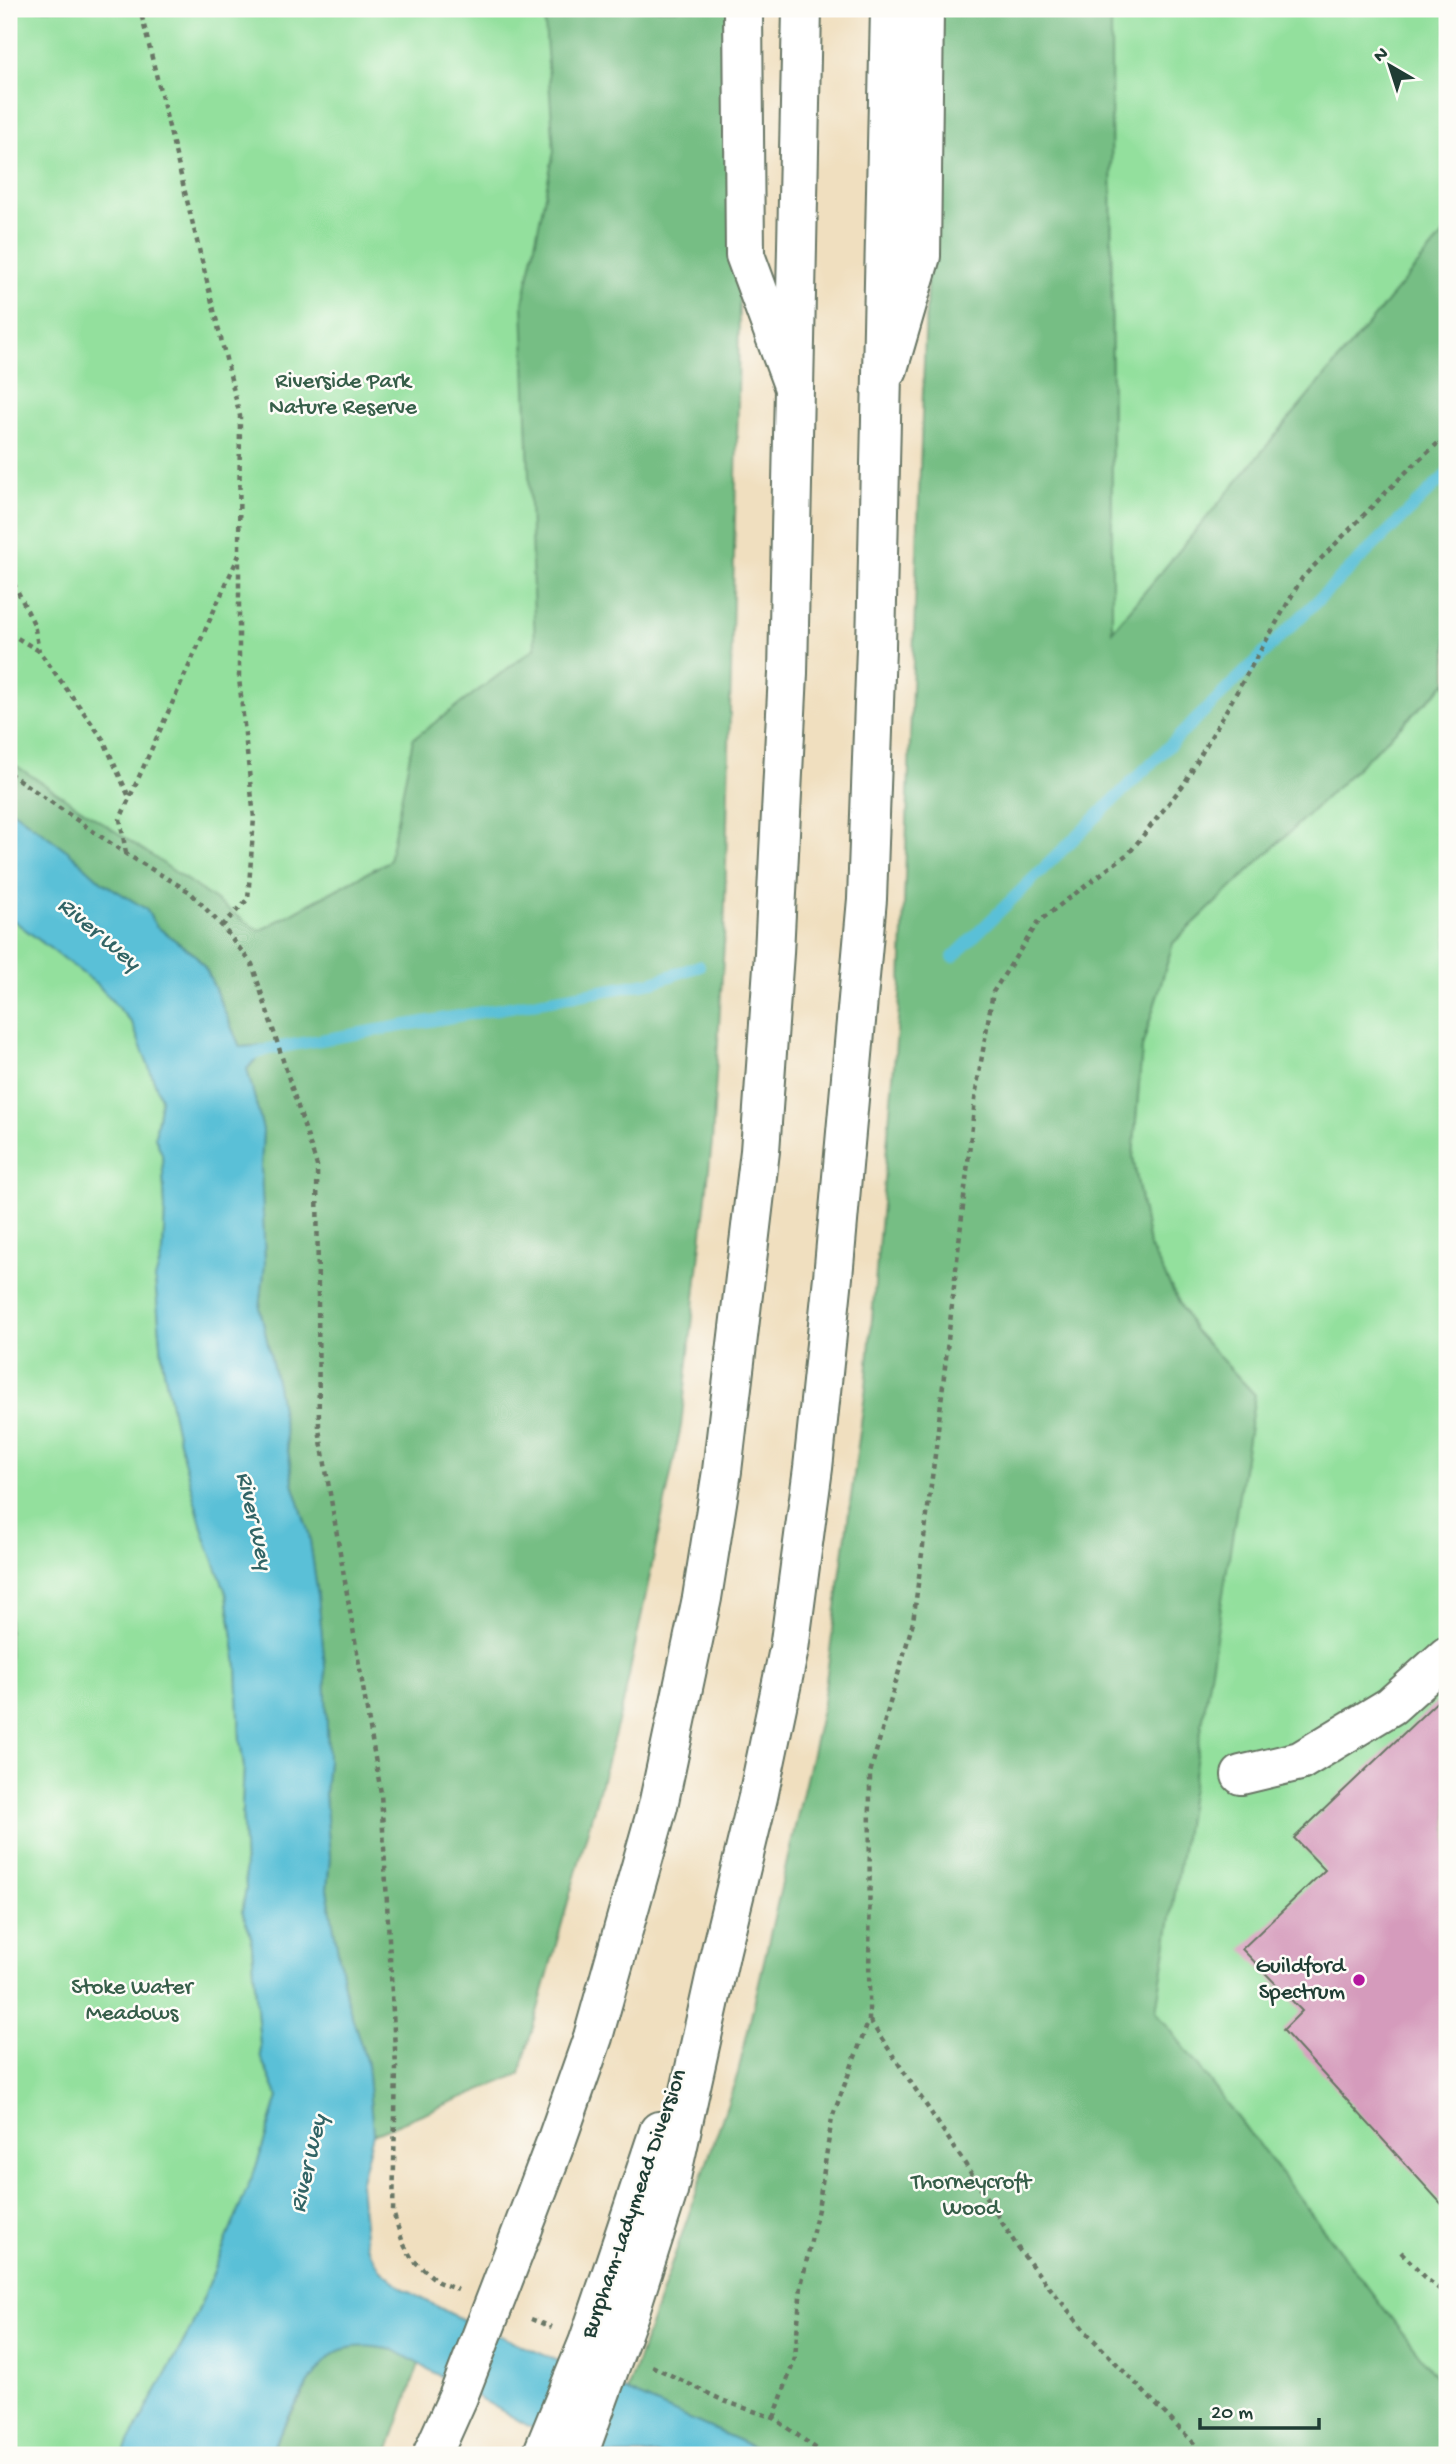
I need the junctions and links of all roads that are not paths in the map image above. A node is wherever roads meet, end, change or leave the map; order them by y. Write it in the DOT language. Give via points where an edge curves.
graph roads {
  1 [pos="743,9"];
  2 [pos="802,9"];
  3 [pos="890,9"];
  4 [pos="924,9"];
  5 [pos="795,390"];
  6 [pos="882,391"];
  7 [pos="1447,1656"];
  8 [pos="1241,1776"];
  9 [pos="617,2302"];
  10 [pos="432,2455"];
  11 [pos="542,2455"];
  12 [pos="578,2455"];
  1 -- 5 [label="main road" via="745,255"];
  2 -- 5 [label="main road"];
  3 -- 6 [label="main road"];
  4 -- 6 [label="main road" via="921,256"];
  5 -- 10 [label="main road, bridge" via="788,674 760,1151 702,1598 658,1806 593,2036 514,2252"];
  6 -- 9 [label="main road, Burpham-Ladymead Diversion" via="867,900 832,1290 789,1649 721,1950"];
  7 -- 8 [label="main road" via="1391,1706 1300,1761"];
  9 -- 11 [label="main road, Burpham-Ladymead Diversion, bridge" via="588,2343"];
  9 -- 12 [label="main road, bridge"];
}
